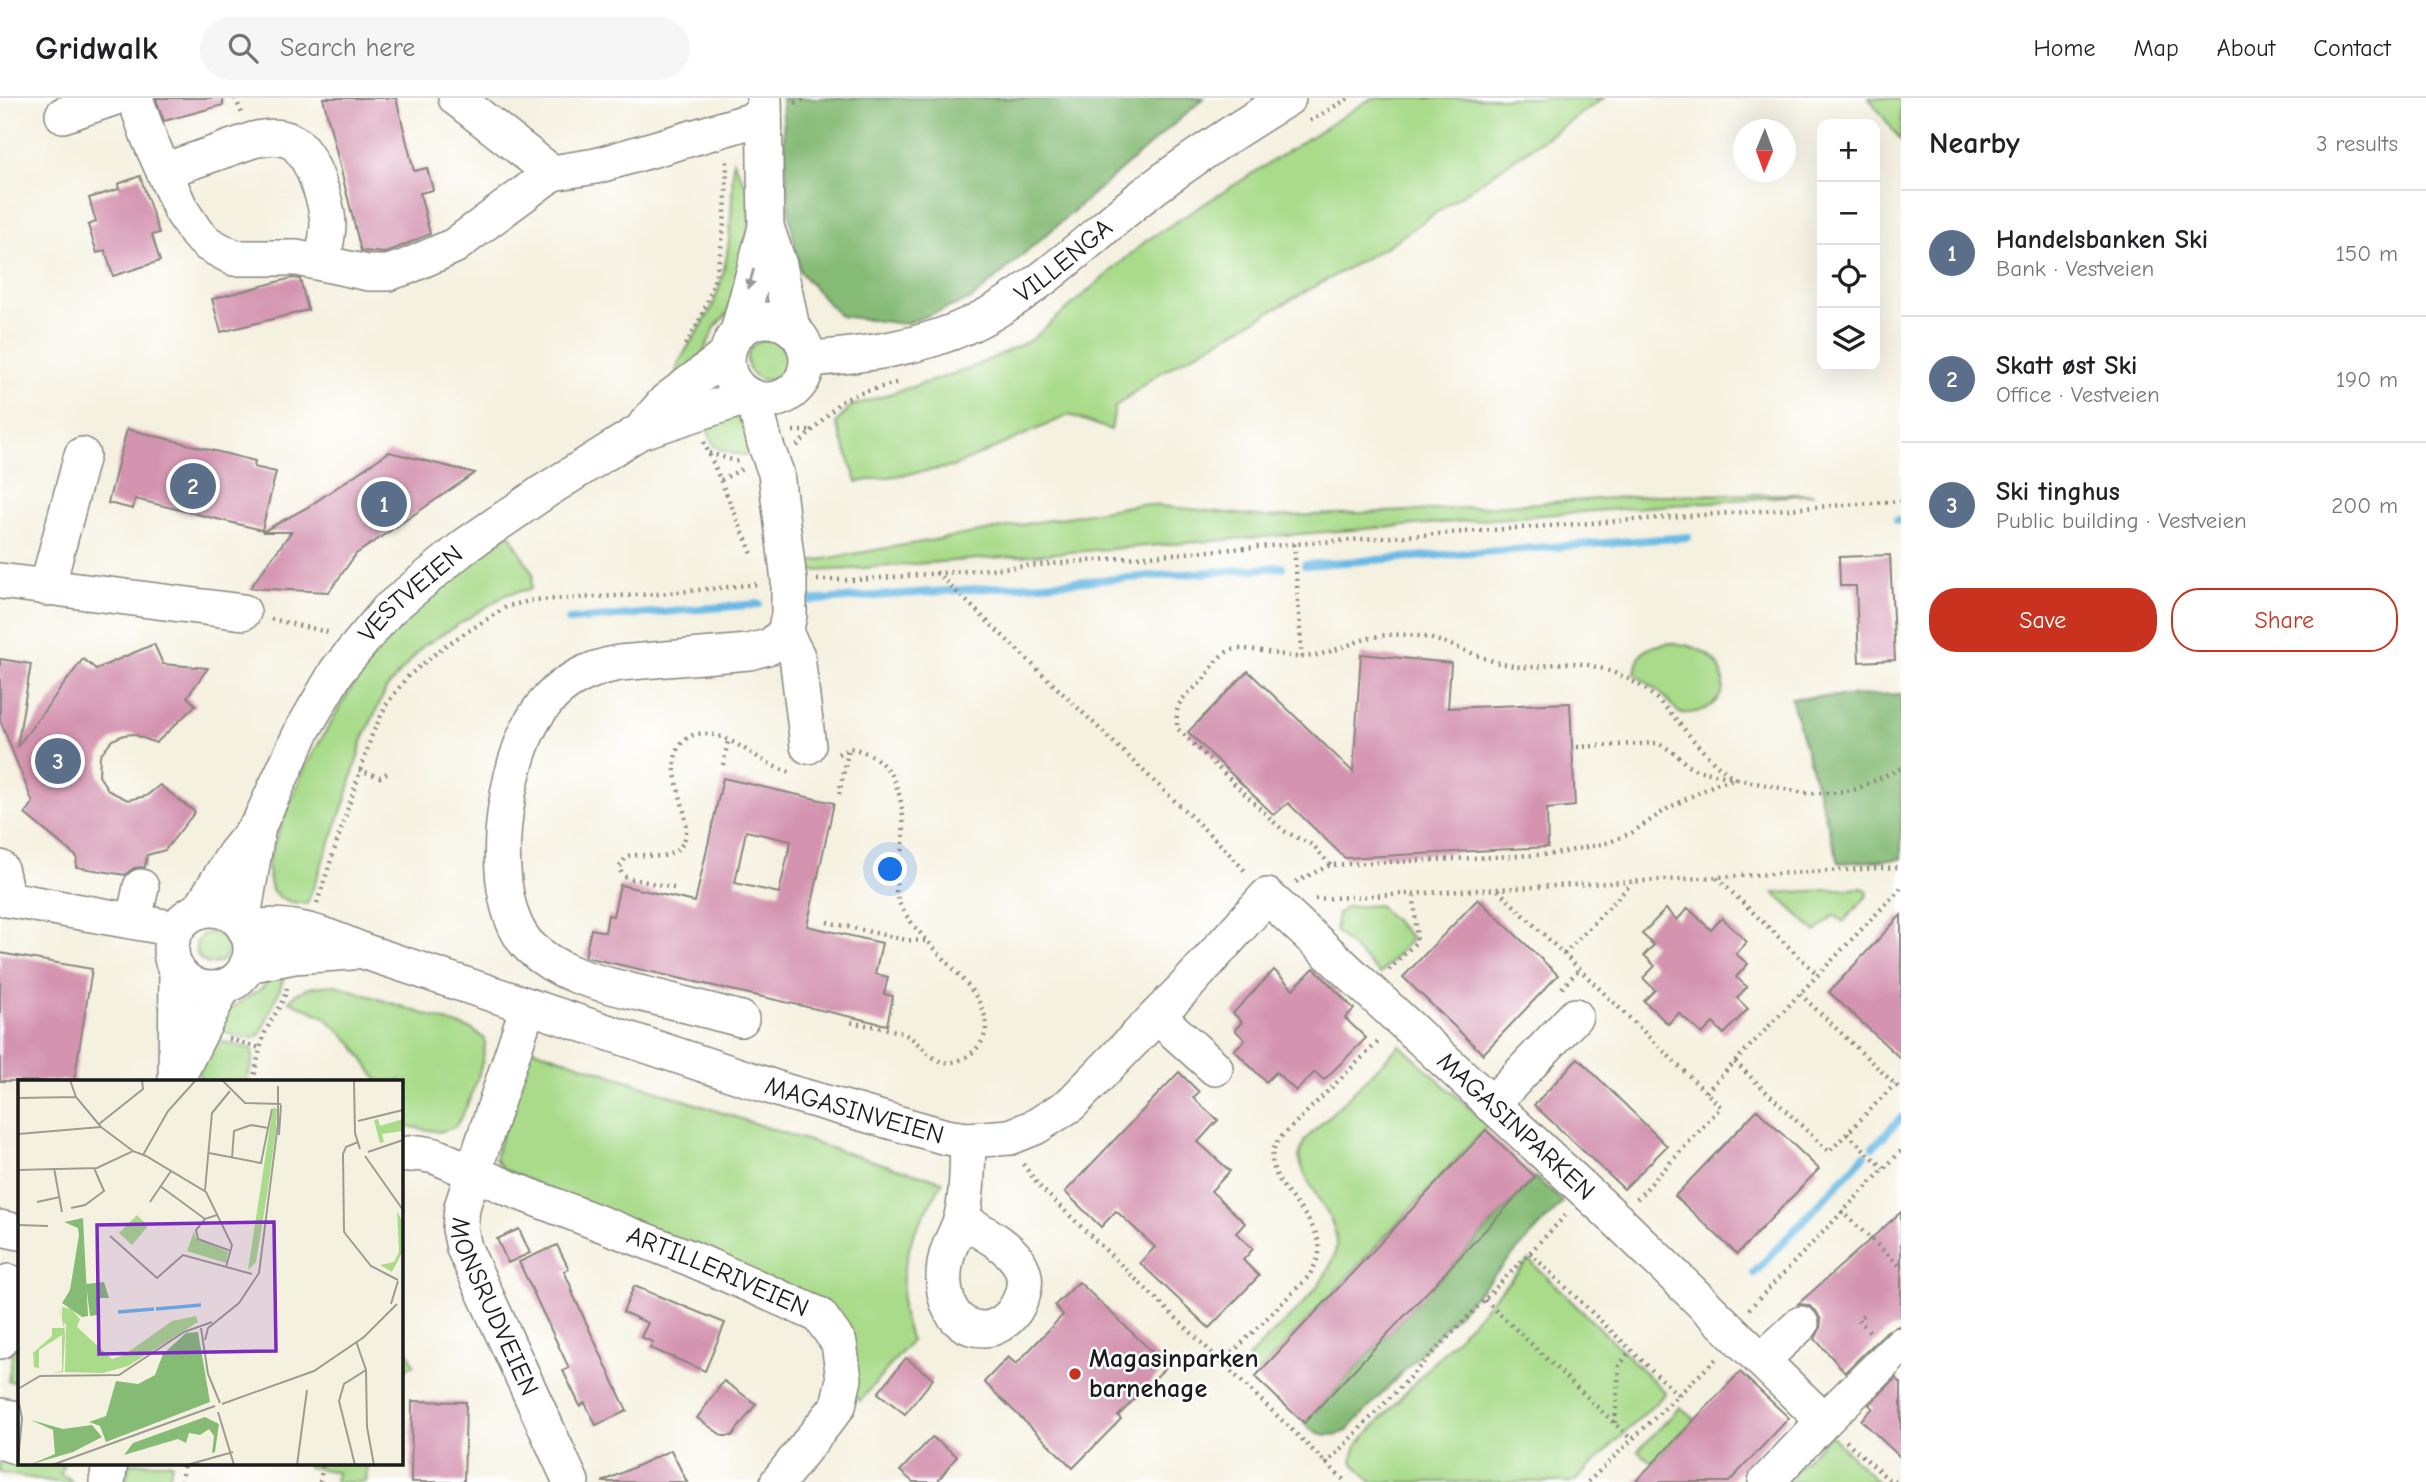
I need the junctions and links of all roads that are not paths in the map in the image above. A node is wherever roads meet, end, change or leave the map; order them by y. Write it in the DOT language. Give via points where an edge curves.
graph roads {
  1 [pos="113,98"];
  2 [pos="135,98"];
  3 [pos="456,98"];
  4 [pos="1289,98"];
  5 [pos="764,107"];
  6 [pos="63,115"];
  7 [pos="164,171"];
  8 [pos="551,173"];
  9 [pos="766,227"];
  10 [pos="322,263"];
  11 [pos="792,328"];
  12 [pos="732,344"];
  13 [pos="808,359"];
  14 [pos="792,391"];
  15 [pos="751,397"];
  16 [pos="639,432"];
  17 [pos="82,455"];
  18 [pos="776,473"];
  19 [pos="0,581"];
  20 [pos="47,588"];
  21 [pos="243,612"];
  22 [pos="785,634"];
  23 [pos="811,760"];
  24 [pos="259,824"];
  25 [pos="0,868"];
  26 [pos="1267,896"];
  27 [pos="188,920"];
  28 [pos="244,926"];
  29 [pos="363,951"];
  30 [pos="177,971"];
  31 [pos="235,976"];
  32 [pos="528,1006"];
  33 [pos="1157,1016"];
  34 [pos="1575,1016"];
  35 [pos="741,1019"];
  36 [pos="1215,1068"];
  37 [pos="176,1080"];
  38 [pos="177,1080"];
  39 [pos="1491,1105"];
  40 [pos="968,1140"];
  41 [pos="402,1155"];
  42 [pos="473,1172"];
  43 [pos="961,1219"];
  44 [pos="0,1228"];
  45 [pos="18,1232"];
  46 [pos="9,1282"];
  47 [pos="1801,1324"];
  48 [pos="0,1341"];
  49 [pos="1744,1342"];
  50 [pos="1901,1345"];
  51 [pos="0,1416"];
  52 [pos="18,1419"];
  53 [pos="1824,1421"];
  54 [pos="0,1441"];
  55 [pos="18,1447"];
  56 [pos="109,1464"];
  57 [pos="107,1482"];
  58 [pos="571,1482"];
  59 [pos="778,1482"];
  60 [pos="1766,1482"];
  1 -- 6 [label="street"];
  2 -- 7 [label="street"];
  3 -- 8 [label="street"];
  4 -- 13 [label="street, VILLENGA" via="1174,173 990,314 908,346"];
  5 -- 8 [label="street" via="727,127 665,147"];
  5 -- 9 [label="street"];
  7 -- 10 [label="street" via="190,225 216,250 234,258 297,258"];
  7 -- 10 [label="street" via="268,136 289,140 301,149 319,188 328,224"];
  8 -- 10 [label="street" via="469,236 436,255 387,273"];
  9 -- 11 [label="street"];
  9 -- 12 [label="street, one-way"];
  11 -- 12 [label="street, VESTVEIEN" via="782,322 758,320"];
  11 -- 13 [label="street" via="801,337"];
  12 -- 15 [label="street" via="727,368 739,389"];
  12 -- 16 [label="street, VESTVEIEN" via="705,374 666,401"];
  13 -- 14 [label="street" via="805,374"];
  14 -- 15 [label="street, VESTVEIEN" via="771,400"];
  14 -- 18 [label="street"];
  15 -- 16 [label="street, VESTVEIEN"];
  15 -- 18 [label="street"];
  16 -- 24 [label="street, VESTVEIEN" via="465,546 388,610 317,703"];
  17 -- 20 [label="street"];
  18 -- 22 [label="street" via="789,582"];
  19 -- 20 [label="street"];
  20 -- 21 [label="street"];
  22 -- 23 [label="street" via="797,656"];
  22 -- 35 [label="street" via="760,650 618,663 571,680 532,720 506,808 503,861 507,900 514,925 530,947 551,964 582,978"];
  24 -- 27 [label="street, VESTVEIEN"];
  24 -- 28 [label="street, VESTVEIEN"];
  25 -- 27 [label="street" via="7,899 137,904"];
  26 -- 33 [label="street, MAGASINVEIEN"];
  26 -- 39 [label="street, MAGASINPARKEN"];
  27 -- 28 [label="street" via="218,910"];
  27 -- 30 [label="street, VESTVEIEN" via="171,945"];
  28 -- 29 [label="street, MAGASINVEIEN" via="298,928"];
  28 -- 31 [label="street, VESTVEIEN" via="250,946"];
  29 -- 31 [label="street, MAGASINVEIEN" via="293,956"];
  29 -- 32 [label="street, MAGASINVEIEN"];
  30 -- 31 [label="street" via="186,980 210,989"];
  30 -- 37 [label="street, VESTVEIEN"];
  31 -- 38 [label="street, VESTVEIEN"];
  32 -- 40 [label="street, MAGASINVEIEN" via="788,1092"];
  32 -- 42 [label="street, MONSRUDVEIEN"];
  33 -- 36 [label="street"];
  33 -- 40 [label="street, MAGASINVEIEN" via="1071,1104 1010,1137"];
  34 -- 39 [label="street"];
  39 -- 49 [label="street, MAGASINPARKEN"];
  40 -- 43 [label="street"];
  41 -- 42 [label="street, ARTILLERIVEIEN" via="427,1154"];
  42 -- 58 [label="street, MONSRUDVEIEN" via="462,1207 464,1248"];
  42 -- 59 [label="street, ARTILLERIVEIEN" via="819,1315 839,1343 844,1379 838,1406"];
  44 -- 45 [label="street"];
  46 -- 48 [label="street"];
  47 -- 49 [label="street"];
  49 -- 53 [label="street, MAGASINPARKEN"];
  50 -- 53 [label="street"];
  51 -- 52 [label="street"];
  53 -- 60 [label="street"];
  54 -- 55 [label="street"];
  56 -- 57 [label="street"];
}
